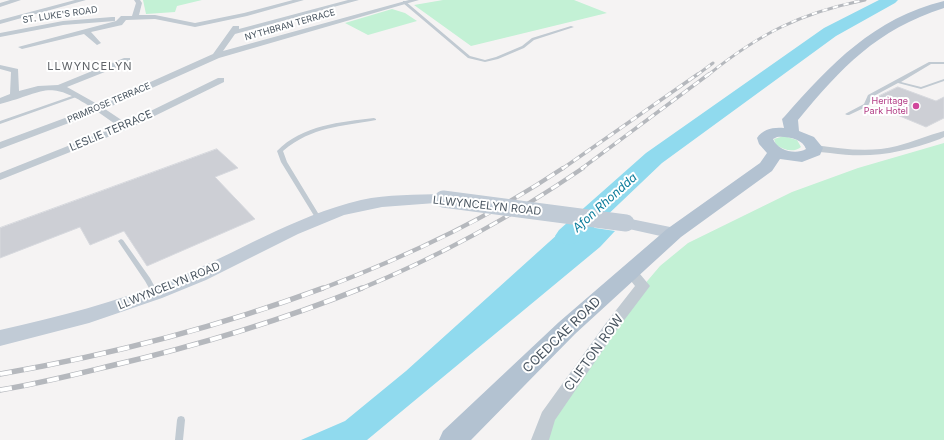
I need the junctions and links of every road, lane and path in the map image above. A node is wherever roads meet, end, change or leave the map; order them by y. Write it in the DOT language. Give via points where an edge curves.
graph roads {
  1 [pos="18,0"];
  2 [pos="83,0"];
  3 [pos="137,0"];
  4 [pos="301,0"];
  5 [pos="356,0"];
  6 [pos="416,0"];
  7 [pos="404,2"];
  8 [pos="944,4"];
  9 [pos="0,5"];
  10 [pos="245,15"];
  11 [pos="135,17"];
  12 [pos="124,18"];
  13 [pos="0,22"];
  14 [pos="572,27"];
  15 [pos="84,31"];
  16 [pos="232,33"];
  17 [pos="0,34"];
  18 [pos="97,43"];
  19 [pos="22,48"];
  20 [pos="216,56"];
  21 [pos="127,60"];
  22 [pos="944,63"];
  23 [pos="0,67"];
  24 [pos="221,80"];
  25 [pos="944,80"];
  26 [pos="897,82"];
  27 [pos="60,87"];
  28 [pos="14,96"];
  29 [pos="78,96"];
  30 [pos="0,100"];
  31 [pos="98,109"];
  32 [pos="847,114"];
  33 [pos="374,119"];
  34 [pos="0,123"];
  35 [pos="125,127"];
  36 [pos="792,133"];
  37 [pos="944,134"];
  38 [pos="0,146"];
  39 [pos="814,148"];
  40 [pos="777,152"];
  41 [pos="0,176"];
  42 [pos="318,218"];
  43 [pos="674,233"];
  44 [pos="121,241"];
  45 [pos="630,272"];
  46 [pos="155,293"];
  47 [pos="0,338"];
  48 [pos="180,420"];
  49 [pos="179,440"];
  50 [pos="453,440"];
  51 [pos="540,440"];
  1 -- 9 [label="street"];
  2 -- 13 [label="street"];
  3 -- 11 [label="street" via="139,3"];
  4 -- 10 [label="street, ST. LUKE'S ROAD"];
  5 -- 16 [label="street"];
  6 -- 7 [label="street, NYTHBRAN TERRACE"];
  7 -- 14 [label="lane" via="469,57 479,60 497,58 523,47 533,39"];
  7 -- 20 [label="street, NYTHBRAN TERRACE"];
  8 -- 36 [label="main road" via="886,26 847,56 790,119"];
  10 -- 11 [label="street, ST. LUKE'S ROAD" via="195,25 155,17"];
  10 -- 16 [label="street"];
  11 -- 12 [label="street, ST. LUKE'S ROAD"];
  12 -- 15 [label="street, ST. LUKE'S ROAD" via="119,23"];
  12 -- 17 [label="street, ST. LUKE'S ROAD" via="63,23"];
  15 -- 18 [label="street"];
  15 -- 19 [label="street, ST. LUKE'S ROAD"];
  16 -- 20 [label="street"];
  20 -- 31 [label="street, PRIMROSE TERRACE"];
  21 -- 27 [label="street"];
  22 -- 26 [label="lane" via="930,63"];
  23 -- 28 [label="street" via="15,71"];
  24 -- 35 [label="street, LESLIE TERRACE"];
  25 -- 26 [label="lane" via="921,88"];
  26 -- 32 [label="lane" via="870,96 866,105"];
  27 -- 28 [label="street" via="42,88"];
  27 -- 29 [label="street"];
  28 -- 30 [label="street"];
  29 -- 31 [label="street"];
  29 -- 34 [label="lane"];
  31 -- 35 [label="street"];
  31 -- 38 [label="street, PRIMROSE TERRACE"];
  33 -- 42 [label="lane" via="343,122 313,130 288,142 280,150 284,162"];
  35 -- 41 [label="street, LESLIE TERRACE"];
  36 -- 39 [label="main road" via="808,140"];
  36 -- 40 [label="main road" via="779,132 764,138 765,143"];
  37 -- 39 [label="street" via="927,141 877,153"];
  39 -- 40 [label="main road" via="811,154 805,156"];
  40 -- 43 [label="main road" via="766,167"];
  42 -- 43 [label="main road, LLWYNCELYN ROAD, bridge" via="362,205 443,199 626,223"];
  42 -- 46 [label="main road, LLWYNCELYN ROAD" via="232,261"];
  43 -- 45 [label="main road, COEDCAE ROAD"];
  44 -- 46 [label="lane"];
  45 -- 50 [label="main road, COEDCAE ROAD" via="568,328"];
  45 -- 51 [label="street, CLIFTON ROW" via="643,286 548,417"];
  46 -- 47 [label="main road, LLWYNCELYN ROAD" via="108,310"];
  48 -- 49 [label="lane"];
}
